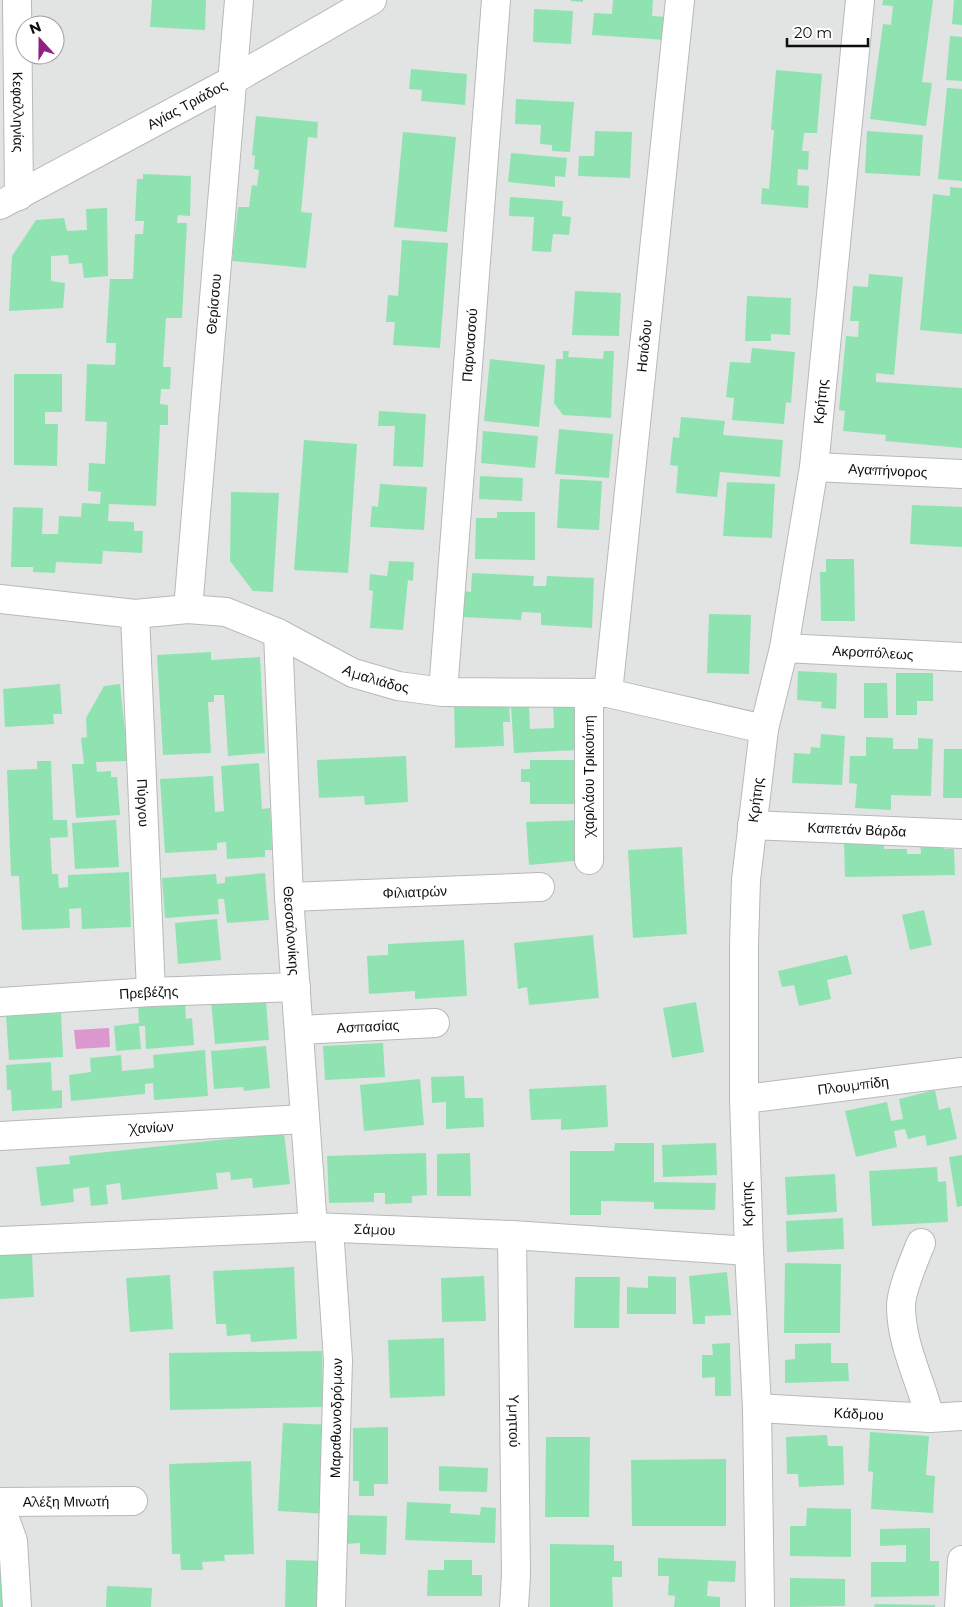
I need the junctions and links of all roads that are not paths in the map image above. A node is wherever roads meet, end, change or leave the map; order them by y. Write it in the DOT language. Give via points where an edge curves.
graph roads {
  1 [pos="17,0"];
  2 [pos="240,0"];
  3 [pos="372,0"];
  4 [pos="496,0"];
  5 [pos="680,0"];
  6 [pos="860,0"];
  7 [pos="233,80"];
  8 [pos="10,201"];
  9 [pos="814,467"];
  10 [pos="962,474"];
  11 [pos="0,599"];
  12 [pos="188,609"];
  13 [pos="135,614"];
  14 [pos="278,633"];
  15 [pos="784,648"];
  16 [pos="962,657"];
  17 [pos="442,692"];
  18 [pos="599,693"];
  19 [pos="764,728"];
  20 [pos="752,825"];
  21 [pos="962,834"];
  22 [pos="589,860"];
  23 [pos="540,887"];
  24 [pos="290,897"];
  25 [pos="296,987"];
  26 [pos="151,992"];
  27 [pos="0,1002"];
  28 [pos="435,1023"];
  29 [pos="300,1030"];
  30 [pos="962,1072"];
  31 [pos="744,1099"];
  32 [pos="305,1119"];
  33 [pos="0,1136"];
  34 [pos="321,1228"];
  35 [pos="512,1235"];
  36 [pos="0,1241"];
  37 [pos="921,1243"];
  38 [pos="749,1251"];
  39 [pos="757,1408"];
  40 [pos="962,1416"];
  41 [pos="930,1418"];
  42 [pos="133,1501"];
  43 [pos="0,1504"];
  44 [pos="962,1560"];
  45 [pos="17,1607"];
  46 [pos="331,1607"];
  47 [pos="514,1607"];
  48 [pos="760,1607"];
  49 [pos="960,1607"];
  1 -- 8 [label="street, Κεφαλληνίας"];
  2 -- 7 [label="street, Θερίσσου"];
  3 -- 7 [label="street, Αγίας Τριάδος"];
  4 -- 17 [label="street, Παρνασσού"];
  5 -- 18 [label="street, Ησιόδου"];
  6 -- 9 [label="street, Κρήτης"];
  7 -- 8 [label="street, Αγίας Τριάδος"];
  7 -- 12 [label="street, Θερίσσου"];
  9 -- 10 [label="street, Αγαπήνορος"];
  9 -- 15 [label="street, Κρήτης"];
  11 -- 13 [label="street, Αμαλιάδος"];
  12 -- 13 [label="street, Αμαλιάδος"];
  12 -- 14 [label="street, Αμαλιάδος" via="226,612"];
  13 -- 26 [label="street, Πύργου"];
  14 -- 17 [label="street, Αμαλιάδος" via="353,673 398,686"];
  14 -- 24 [label="street, Θεσσαλονίκης"];
  15 -- 16 [label="street, Ακροπόλεως"];
  15 -- 19 [label="street, Κρήτης"];
  17 -- 18 [label="street, Αμαλιάδος"];
  18 -- 19 [label="street, Αμαλιάδος"];
  18 -- 22 [label="street, Χαριλάου Τρικούπη"];
  19 -- 20 [label="street, Κρήτης"];
  20 -- 21 [label="street, Καπετάν Βάρδα"];
  20 -- 31 [label="street, Κρήτης" via="746,880"];
  23 -- 24 [label="street, Φιλιατρών"];
  24 -- 25 [label="street, Θεσσαλονίκης"];
  25 -- 26 [label="street, Πρεβέζης"];
  25 -- 29 [label="street, Θεσσαλονίκης"];
  26 -- 27 [label="street, Πρεβέζης"];
  28 -- 29 [label="street, Ασπασίας"];
  29 -- 32 [label="street, Θεσσαλονίκης"];
  30 -- 31 [label="street, Πλουμπίδη"];
  31 -- 38 [label="street, Κρήτης"];
  32 -- 33 [label="street, Χανίων"];
  32 -- 34 [label="street, Θεσσαλονίκης"];
  34 -- 35 [label="street, Σάμου"];
  34 -- 36 [label="street, Σάμου"];
  34 -- 46 [label="street, Μαραθωνοδρόμων" via="338,1360"];
  35 -- 38 [label="street, Σάμου"];
  35 -- 47 [label="street, Υμηττού"];
  37 -- 41 [label="street" via="900,1304 905,1341"];
  38 -- 39 [label="street, Κρήτης"];
  39 -- 41 [label="street, Κάδμου"];
  39 -- 48 [label="street, Κρήτης"];
  40 -- 41 [label="street, Κάδμου"];
  42 -- 43 [label="street, Αλέξη Μινωτή"];
  43 -- 45 [label="street" via="13,1541"];
  44 -- 49 [label="street"];
}
